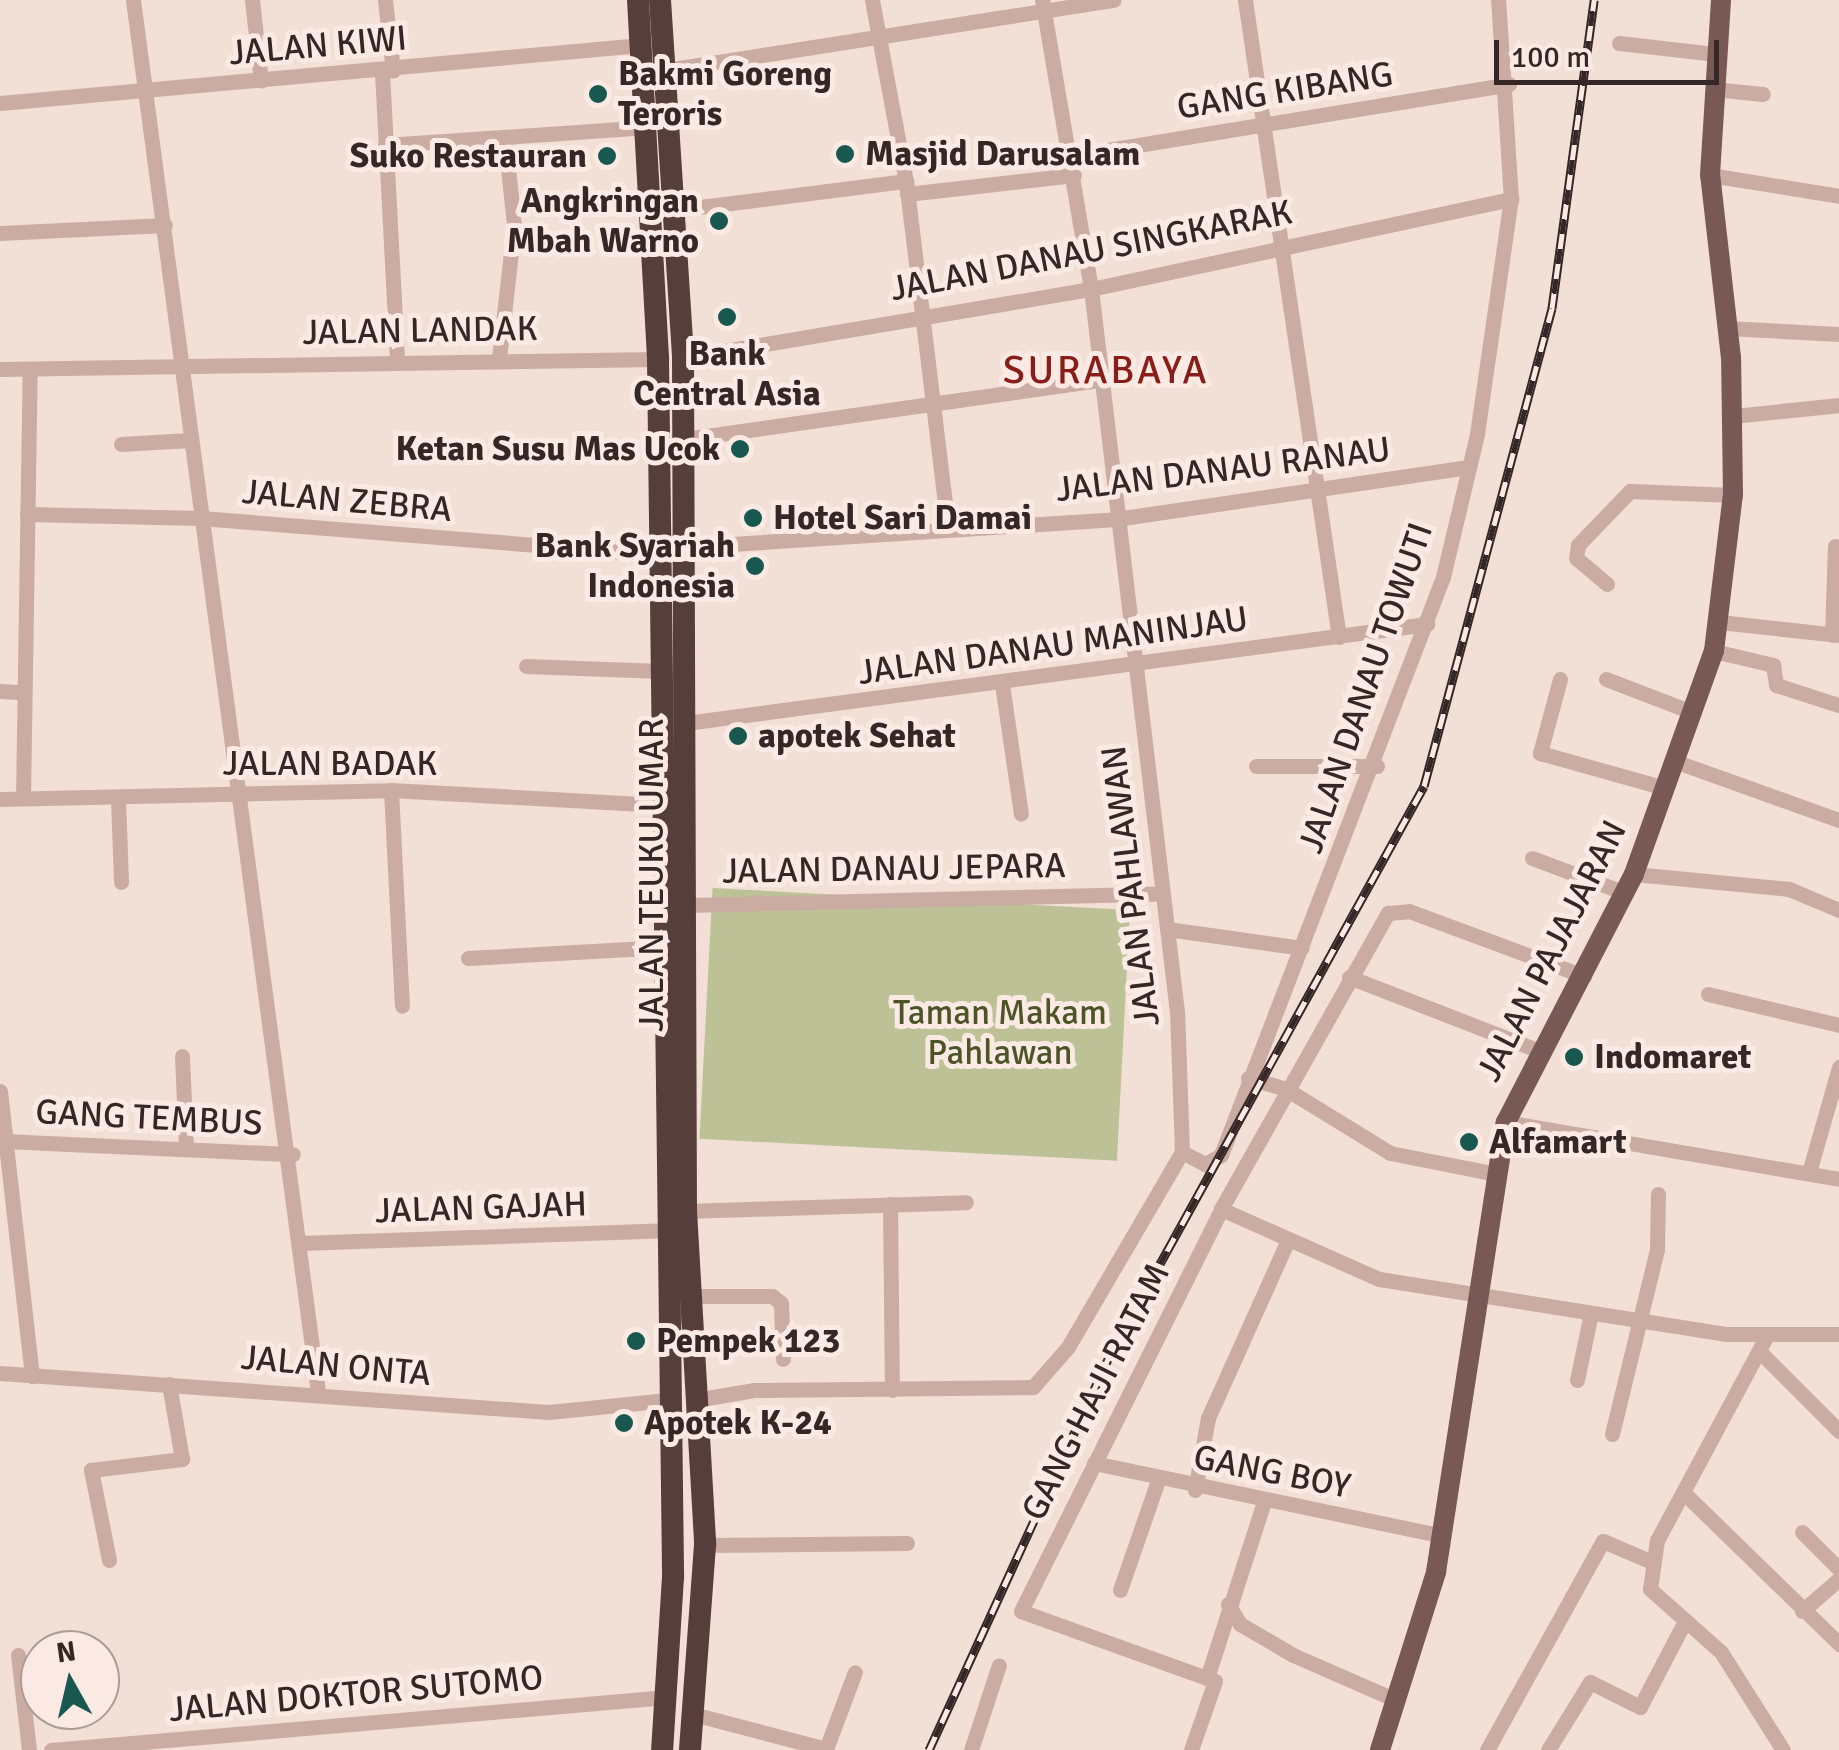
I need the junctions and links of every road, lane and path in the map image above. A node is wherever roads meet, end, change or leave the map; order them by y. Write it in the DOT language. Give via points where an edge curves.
graph roads {
  1 [pos="133,0"];
  2 [pos="252,0"];
  3 [pos="385,0"];
  4 [pos="638,0"];
  5 [pos="660,0"];
  6 [pos="872,0"];
  7 [pos="1114,0"];
  8 [pos="1246,0"];
  9 [pos="1498,0"];
  10 [pos="1721,0"];
  11 [pos="1043,5"];
  12 [pos="877,35"];
  13 [pos="1619,43"];
  14 [pos="642,45"];
  15 [pos="1716,54"];
  16 [pos="666,70"];
  17 [pos="387,72"];
  18 [pos="261,81"];
  19 [pos="1509,84"];
  20 [pos="148,89"];
  21 [pos="1713,89"];
  22 [pos="1762,94"];
  23 [pos="0,103"];
  24 [pos="1267,125"];
  25 [pos="648,127"];
  26 [pos="506,139"];
  27 [pos="384,145"];
  28 [pos="1070,156"];
  29 [pos="1074,175"];
  30 [pos="1710,175"];
  31 [pos="906,188"];
  32 [pos="1839,196"];
  33 [pos="1511,199"];
  34 [pos="676,210"];
  35 [pos="165,225"];
  36 [pos="0,233"];
  37 [pos="1285,242"];
  38 [pos="1091,288"];
  39 [pos="919,318"];
  40 [pos="1726,328"];
  41 [pos="1839,334"];
  42 [pos="498,358"];
  43 [pos="683,358"];
  44 [pos="398,360"];
  45 [pos="658,360"];
  46 [pos="183,366"];
  47 [pos="0,369"];
  48 [pos="30,372"];
  49 [pos="1099,380"];
  50 [pos="930,404"];
  51 [pos="1839,405"];
  52 [pos="1733,416"];
  53 [pos="685,439"];
  54 [pos="190,440"];
  55 [pos="121,444"];
  56 [pos="1468,468"];
  57 [pos="1318,492"];
  58 [pos="1733,495"];
  59 [pos="27,514"];
  60 [pos="201,518"];
  61 [pos="1116,519"];
  62 [pos="948,527"];
  63 [pos="1834,546"];
  64 [pos="685,547"];
  65 [pos="660,555"];
  66 [pos="1607,584"];
  67 [pos="1719,622"];
  68 [pos="1427,624"];
  69 [pos="1836,635"];
  70 [pos="1339,637"];
  71 [pos="1714,650"];
  72 [pos="526,666"];
  73 [pos="1134,666"];
  74 [pos="660,670"];
  75 [pos="1560,678"];
  76 [pos="1606,679"];
  77 [pos="1002,684"];
  78 [pos="0,691"];
  79 [pos="22,692"];
  80 [pos="1838,705"];
  81 [pos="1692,712"];
  82 [pos="686,723"];
  83 [pos="1674,761"];
  84 [pos="1256,766"];
  85 [pos="1377,766"];
  86 [pos="1665,788"];
  87 [pos="391,790"];
  88 [pos="238,793"];
  89 [pos="23,798"];
  90 [pos="0,799"];
  91 [pos="118,800"];
  92 [pos="660,805"];
  93 [pos="1021,814"];
  94 [pos="1839,820"];
  95 [pos="1532,858"];
  96 [pos="121,882"];
  97 [pos="1630,884"];
  98 [pos="1162,892"];
  99 [pos="687,904"];
  100 [pos="1839,910"];
  101 [pos="1167,929"];
  102 [pos="676,948"];
  103 [pos="1302,948"];
  104 [pos="468,958"];
  105 [pos="1349,976"];
  106 [pos="1584,976"];
  107 [pos="1708,994"];
  108 [pos="402,1006"];
  109 [pos="1839,1026"];
  110 [pos="1540,1051"];
  111 [pos="182,1056"];
  112 [pos="1839,1067"];
  113 [pos="1248,1078"];
  114 [pos="1286,1089"];
  115 [pos="0,1093"];
  116 [pos="1506,1122"];
  117 [pos="2,1133"];
  118 [pos="186,1150"];
  119 [pos="1182,1152"];
  120 [pos="675,1153"];
  121 [pos="292,1154"];
  122 [pos="1810,1169"];
  123 [pos="1496,1174"];
  124 [pos="1839,1179"];
  125 [pos="1658,1194"];
  126 [pos="966,1202"];
  127 [pos="890,1204"];
  128 [pos="1221,1208"];
  129 [pos="686,1212"];
  130 [pos="665,1230"];
  131 [pos="1288,1240"];
  132 [pos="300,1242"];
  133 [pos="18,1264"];
  134 [pos="0,1265"];
  135 [pos="1478,1294"];
  136 [pos="688,1296"];
  137 [pos="1591,1314"];
  138 [pos="1643,1322"];
  139 [pos="1839,1334"];
  140 [pos="1762,1345"];
  141 [pos="783,1358"];
  142 [pos="0,1373"];
  143 [pos="32,1376"];
  144 [pos="1577,1380"];
  145 [pos="170,1384"];
  146 [pos="892,1390"];
  147 [pos="318,1392"];
  148 [pos="667,1400"];
  149 [pos="695,1400"];
  150 [pos="1839,1432"];
  151 [pos="1612,1434"];
  152 [pos="1094,1464"];
  153 [pos="1158,1480"];
  154 [pos="1195,1490"];
  155 [pos="1686,1495"];
  156 [pos="1264,1500"];
  157 [pos="1802,1532"];
  158 [pos="1440,1534"];
  159 [pos="906,1542"];
  160 [pos="705,1545"];
  161 [pos="108,1560"];
  162 [pos="1652,1562"];
  163 [pos="1839,1569"];
  164 [pos="1839,1579"];
  165 [pos="1120,1590"];
  166 [pos="1228,1604"];
  167 [pos="1802,1612"];
  168 [pos="1685,1621"];
  169 [pos="1839,1644"];
  170 [pos="18,1655"];
  171 [pos="999,1665"];
  172 [pos="855,1672"];
  173 [pos="1207,1678"];
  174 [pos="667,1697"];
  175 [pos="1396,1700"];
  176 [pos="693,1714"];
  177 [pos="813,1749"];
  178 [pos="30,1750"];
  179 [pos="51,1750"];
  180 [pos="662,1750"];
  181 [pos="690,1750"];
  182 [pos="972,1750"];
  183 [pos="1191,1750"];
  184 [pos="1380,1750"];
  185 [pos="1488,1750"];
  186 [pos="1548,1750"];
  187 [pos="1783,1750"];
  1 -- 20 [label="street"];
  2 -- 18 [label="street"];
  3 -- 17 [label="street"];
  4 -- 14 [label="highway, JALAN TEUKU UMAR"];
  5 -- 16 [label="highway, JALAN TEUKU UMAR"];
  6 -- 12 [label="street"];
  7 -- 11 [label="street"];
  8 -- 24 [label="street"];
  9 -- 19 [label="street, JALAN DANAU TOWUTI"];
  10 -- 15 [label="main road, JALAN PAJAJARAN"];
  11 -- 12 [label="street"];
  11 -- 28 [label="street, JALAN PAHLAWAN"];
  12 -- 16 [label="street"];
  12 -- 31 [label="street"];
  13 -- 15 [label="street"];
  14 -- 17 [label="street, JALAN KIWI"];
  14 -- 25 [label="highway, JALAN TEUKU UMAR"];
  15 -- 21 [label="main road, JALAN PAJAJARAN"];
  16 -- 34 [label="highway, JALAN TEUKU UMAR"];
  17 -- 18 [label="street, JALAN KIWI"];
  17 -- 27 [label="street"];
  18 -- 20 [label="street, JALAN KIWI"];
  19 -- 24 [label="street, GANG KIBANG"];
  19 -- 33 [label="street, JALAN DANAU TOWUTI"];
  20 -- 23 [label="street, JALAN KIWI"];
  20 -- 35 [label="street"];
  21 -- 22 [label="street"];
  21 -- 30 [label="main road, JALAN PAJAJARAN"];
  24 -- 28 [label="street, GANG KIBANG"];
  24 -- 37 [label="street"];
  25 -- 26 [label="street"];
  25 -- 45 [label="highway, JALAN TEUKU UMAR"];
  26 -- 27 [label="street"];
  26 -- 42 [label="street" via="514,226"];
  27 -- 44 [label="street"];
  28 -- 29 [label="street, JALAN PAHLAWAN"];
  29 -- 31 [label="street"];
  29 -- 38 [label="street, JALAN PAHLAWAN"];
  30 -- 32 [label="street"];
  30 -- 40 [label="main road, JALAN PAJAJARAN"];
  31 -- 34 [label="street"];
  31 -- 39 [label="street"];
  33 -- 37 [label="street, JALAN DANAU SINGKARAK"];
  33 -- 56 [label="street, JALAN DANAU TOWUTI"];
  34 -- 43 [label="highway, JALAN TEUKU UMAR"];
  35 -- 36 [label="street"];
  35 -- 46 [label="street"];
  37 -- 38 [label="street, JALAN DANAU SINGKARAK"];
  37 -- 57 [label="street"];
  38 -- 39 [label="street, JALAN DANAU SINGKARAK"];
  38 -- 49 [label="street, JALAN PAHLAWAN"];
  39 -- 43 [label="street, JALAN DANAU SINGKARAK"];
  39 -- 50 [label="street"];
  40 -- 41 [label="street"];
  40 -- 52 [label="main road, JALAN PAJAJARAN"];
  42 -- 44 [label="street, JALAN LANDAK"];
  42 -- 45 [label="street, JALAN LANDAK"];
  43 -- 53 [label="highway, JALAN TEUKU UMAR"];
  44 -- 46 [label="street, JALAN LANDAK"];
  45 -- 65 [label="highway, JALAN TEUKU UMAR"];
  46 -- 48 [label="street, JALAN LANDAK"];
  46 -- 54 [label="street"];
  47 -- 48 [label="street, JALAN LANDAK"];
  48 -- 59 [label="street"];
  49 -- 50 [label="street"];
  49 -- 61 [label="street, JALAN PAHLAWAN"];
  50 -- 53 [label="street"];
  50 -- 62 [label="street"];
  51 -- 52 [label="street"];
  52 -- 58 [label="main road, JALAN PAJAJARAN"];
  53 -- 64 [label="highway, JALAN TEUKU UMAR"];
  54 -- 55 [label="street"];
  54 -- 60 [label="street"];
  56 -- 57 [label="street, JALAN DANAU RANAU"];
  56 -- 68 [label="street, JALAN DANAU TOWUTI"];
  57 -- 61 [label="street, JALAN DANAU RANAU"];
  57 -- 70 [label="street"];
  58 -- 66 [label="street" via="1630,491 1578,545 1576,558"];
  58 -- 67 [label="main road, JALAN PAJAJARAN"];
  59 -- 60 [label="street, JALAN ZEBRA"];
  59 -- 79 [label="street"];
  60 -- 65 [label="street, JALAN ZEBRA"];
  60 -- 88 [label="street"];
  61 -- 62 [label="street, JALAN DANAU RANAU"];
  61 -- 73 [label="street, JALAN PAHLAWAN"];
  62 -- 64 [label="street, JALAN DANAU RANAU"];
  63 -- 69 [label="street"];
  64 -- 82 [label="highway, JALAN TEUKU UMAR"];
  65 -- 74 [label="highway, JALAN TEUKU UMAR"];
  67 -- 69 [label="street"];
  67 -- 71 [label="main road, JALAN PAJAJARAN"];
  68 -- 70 [label="street, JALAN DANAU MANINJAU"];
  68 -- 85 [label="street, JALAN DANAU TOWUTI"];
  70 -- 73 [label="street, JALAN DANAU MANINJAU"];
  71 -- 80 [label="street" via="1773,665 1776,685"];
  71 -- 81 [label="main road, JALAN PAJAJARAN"];
  72 -- 74 [label="street"];
  73 -- 77 [label="street, JALAN DANAU MANINJAU"];
  73 -- 98 [label="street, JALAN PAHLAWAN"];
  74 -- 92 [label="highway, JALAN TEUKU UMAR"];
  75 -- 86 [label="street" via="1540,753"];
  76 -- 81 [label="street"];
  77 -- 82 [label="street, JALAN DANAU MANINJAU"];
  77 -- 93 [label="street"];
  78 -- 79 [label="street"];
  79 -- 89 [label="street"];
  81 -- 83 [label="main road, JALAN PAJAJARAN"];
  82 -- 99 [label="highway, JALAN TEUKU UMAR"];
  83 -- 86 [label="main road, JALAN PAJAJARAN"];
  83 -- 94 [label="street"];
  84 -- 85 [label="street"];
  85 -- 103 [label="street, JALAN DANAU TOWUTI"];
  86 -- 97 [label="main road, JALAN PAJAJARAN"];
  87 -- 88 [label="street, JALAN BADAK"];
  87 -- 92 [label="street, JALAN BADAK"];
  87 -- 108 [label="street"];
  88 -- 91 [label="street, JALAN BADAK"];
  88 -- 121 [label="street"];
  89 -- 90 [label="street, JALAN BADAK"];
  89 -- 91 [label="street, JALAN BADAK"];
  91 -- 96 [label="street"];
  92 -- 102 [label="highway, JALAN TEUKU UMAR"];
  95 -- 97 [label="street"];
  97 -- 100 [label="street" via="1790,889"];
  97 -- 106 [label="main road, JALAN PAJAJARAN"];
  98 -- 99 [label="street, JALAN DANAU JEPARA"];
  98 -- 101 [label="street, JALAN PAHLAWAN"];
  99 -- 102 [label="highway, JALAN TEUKU UMAR"];
  101 -- 103 [label="street"];
  101 -- 119 [label="street, JALAN PAHLAWAN"];
  102 -- 104 [label="street"];
  102 -- 120 [label="highway, JALAN TEUKU UMAR"];
  103 -- 113 [label="street, JALAN DANAU TOWUTI"];
  105 -- 106 [label="street, GANG HAJI RATAM" via="1381,918 1409,911"];
  105 -- 110 [label="street"];
  105 -- 114 [label="street, GANG HAJI RATAM"];
  106 -- 110 [label="main road, JALAN PAJAJARAN"];
  107 -- 109 [label="street"];
  110 -- 116 [label="main road, JALAN PAJAJARAN"];
  111 -- 118 [label="street"];
  112 -- 122 [label="street"];
  113 -- 114 [label="street"];
  113 -- 119 [label="street, JALAN DANAU TOWUTI" via="1221,1155 1205,1164"];
  114 -- 123 [label="street" via="1379,1148"];
  114 -- 128 [label="street, GANG HAJI RATAM"];
  115 -- 117 [label="street"];
  116 -- 122 [label="street"];
  116 -- 123 [label="main road, JALAN PAJAJARAN"];
  117 -- 118 [label="street, GANG TEMBUS"];
  117 -- 133 [label="street"];
  118 -- 121 [label="street, GANG TEMBUS"];
  119 -- 146 [label="street" via="1068,1347 1033,1387"];
  120 -- 129 [label="highway, JALAN TEUKU UMAR"];
  120 -- 130 [label="highway, JALAN TEUKU UMAR"];
  121 -- 132 [label="street"];
  122 -- 124 [label="street"];
  123 -- 135 [label="main road, JALAN PAJAJARAN"];
  125 -- 138 [label="street"];
  126 -- 127 [label="street"];
  127 -- 129 [label="street"];
  127 -- 146 [label="street"];
  128 -- 131 [label="street"];
  128 -- 152 [label="street, GANG HAJI RATAM"];
  129 -- 136 [label="highway, JALAN TEUKU UMAR"];
  130 -- 132 [label="street, JALAN GAJAH" via="473,1243"];
  130 -- 148 [label="highway, JALAN TEUKU UMAR"];
  131 -- 135 [label="street" via="1379,1279"];
  131 -- 154 [label="street" via="1208,1418"];
  132 -- 147 [label="street"];
  133 -- 134 [label="street"];
  133 -- 143 [label="street"];
  135 -- 137 [label="street"];
  135 -- 158 [label="main road, JALAN PAJAJARAN"];
  136 -- 141 [label="street" via="772,1296 781,1304"];
  136 -- 149 [label="highway, JALAN TEUKU UMAR"];
  137 -- 138 [label="street"];
  137 -- 144 [label="street"];
  138 -- 140 [label="street"];
  138 -- 151 [label="street"];
  139 -- 140 [label="street"];
  140 -- 150 [label="street"];
  140 -- 155 [label="street"];
  142 -- 143 [label="street, JALAN ONTA"];
  143 -- 145 [label="street, JALAN ONTA"];
  145 -- 147 [label="street, JALAN ONTA"];
  145 -- 161 [label="street" via="182,1459 91,1470"];
  146 -- 149 [label="street"];
  147 -- 148 [label="street, JALAN ONTA" via="549,1412"];
  148 -- 174 [label="highway, JALAN TEUKU UMAR" via="674,1578"];
  149 -- 160 [label="highway, JALAN TEUKU UMAR"];
  152 -- 153 [label="street, GANG BOY"];
  152 -- 173 [label="street, GANG HAJI RATAM" via="1020,1613"];
  153 -- 154 [label="street, GANG BOY"];
  153 -- 165 [label="street"];
  154 -- 156 [label="street, GANG BOY"];
  155 -- 162 [label="street"];
  155 -- 167 [label="street"];
  156 -- 158 [label="street, GANG BOY"];
  156 -- 166 [label="street"];
  157 -- 163 [label="street"];
  158 -- 175 [label="main road, JALAN PAJAJARAN"];
  159 -- 160 [label="street" via="840,1550"];
  160 -- 176 [label="highway, JALAN TEUKU UMAR"];
  162 -- 168 [label="street" via="1653,1594"];
  162 -- 185 [label="street" via="1603,1541"];
  164 -- 167 [label="street"];
  166 -- 173 [label="street"];
  166 -- 175 [label="street" via="1240,1624 1293,1655"];
  167 -- 169 [label="street"];
  168 -- 186 [label="street" via="1640,1706 1590,1682"];
  168 -- 187 [label="street" via="1736,1672"];
  170 -- 178 [label="street"];
  171 -- 182 [label="street"];
  172 -- 177 [label="street" via="833,1744"];
  173 -- 183 [label="street" via="1219,1689"];
  174 -- 179 [label="street, JALAN DOKTOR SUTOMO"];
  174 -- 180 [label="highway, JALAN TEUKU UMAR"];
  175 -- 184 [label="main road, JALAN PAJAJARAN"];
  176 -- 177 [label="street"];
  176 -- 181 [label="highway, JALAN TEUKU UMAR"];
}
